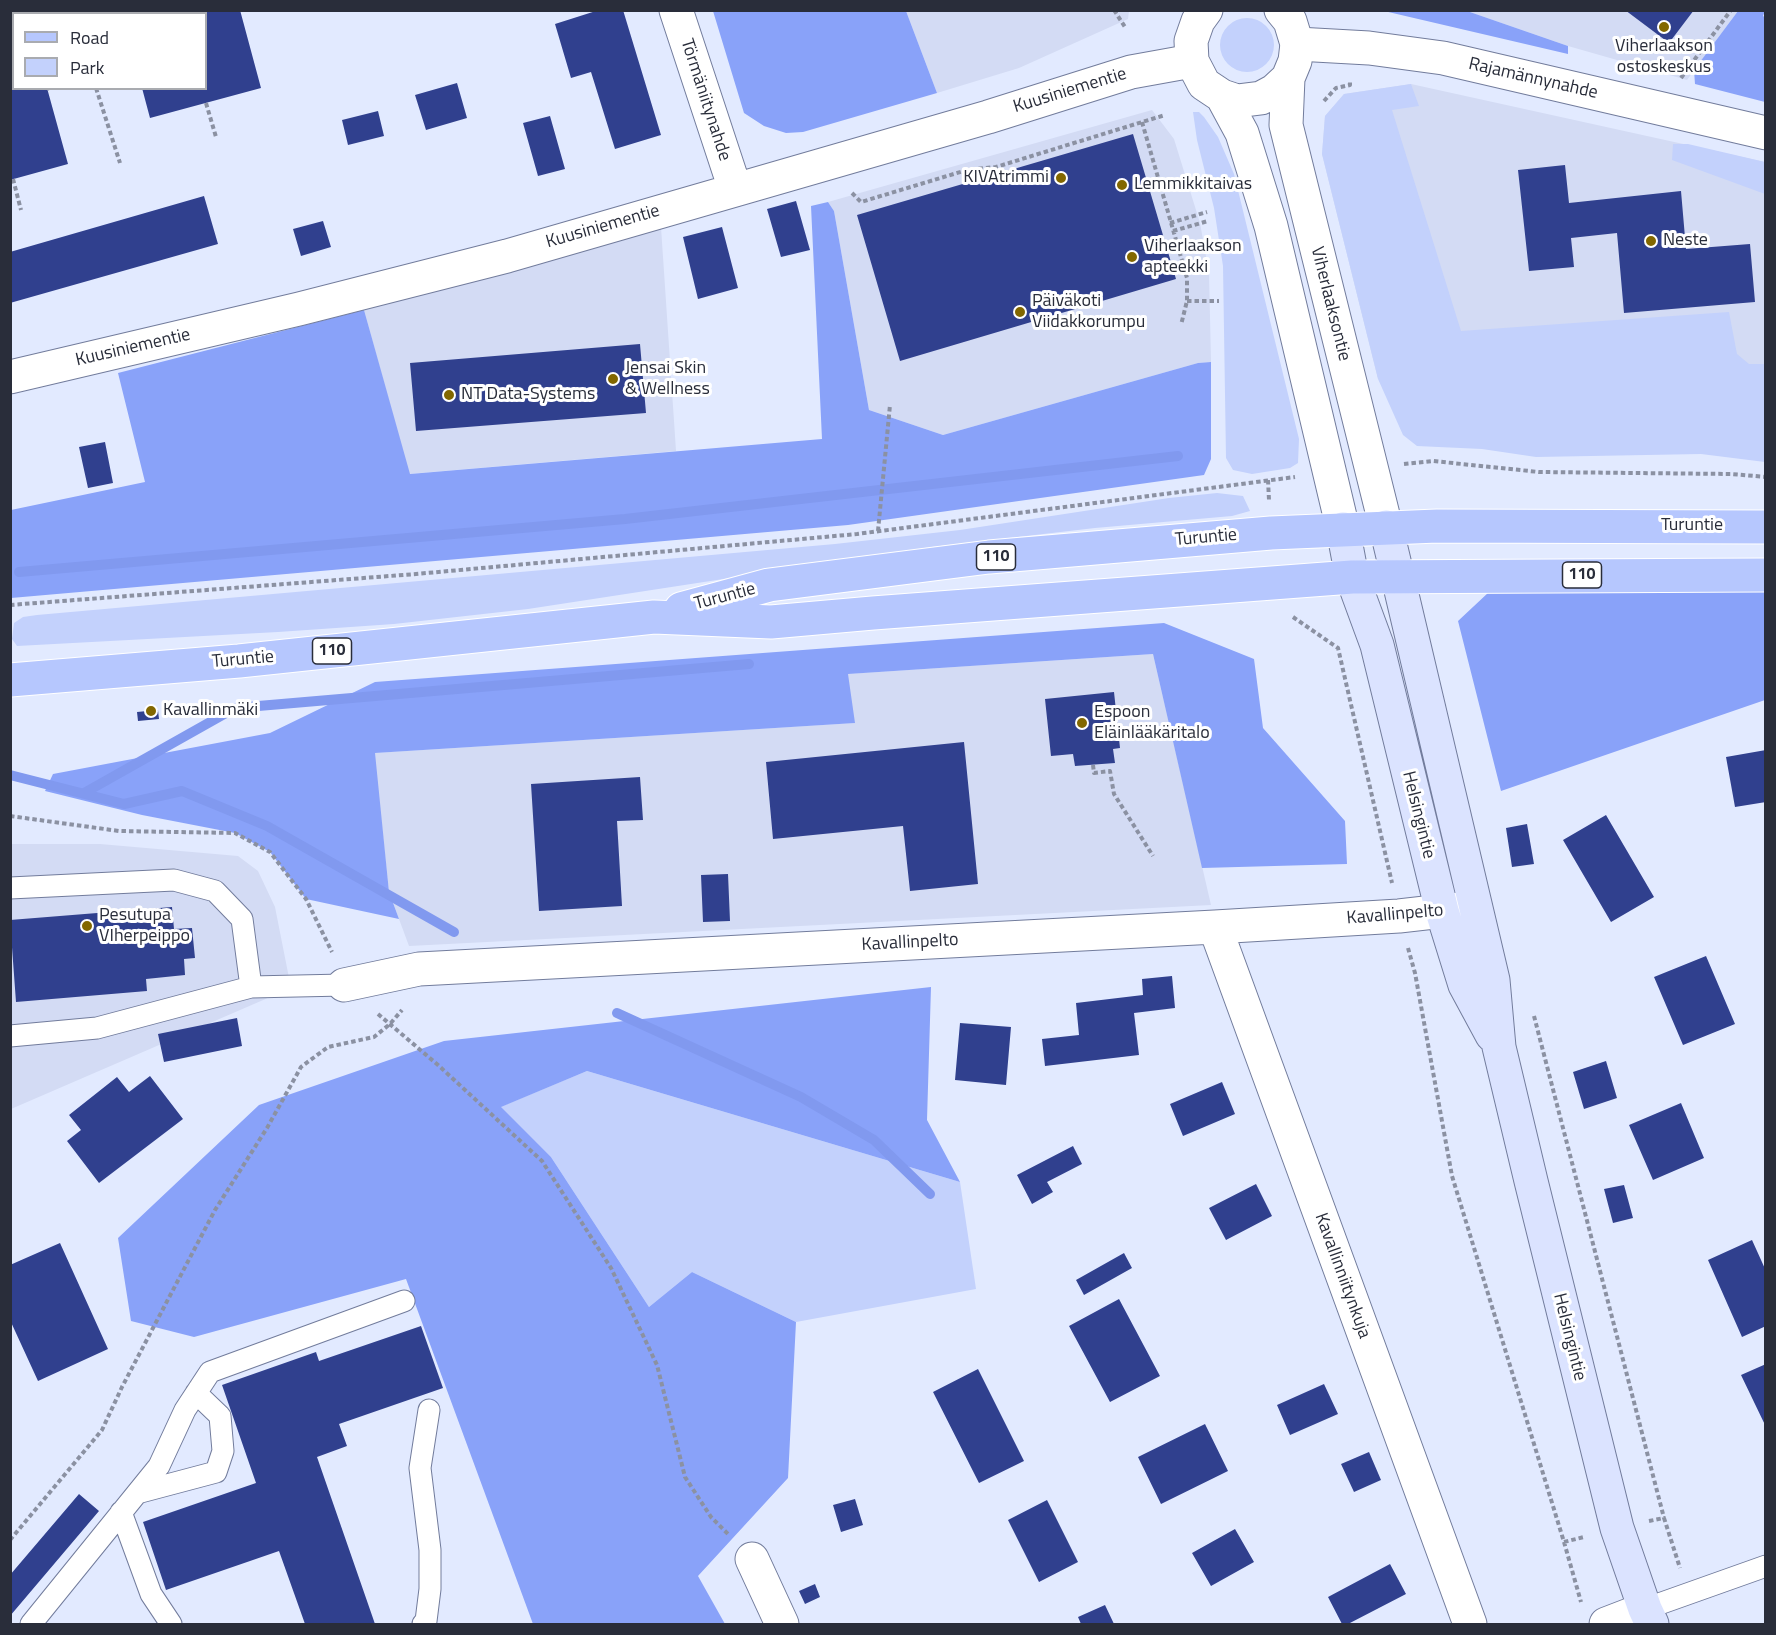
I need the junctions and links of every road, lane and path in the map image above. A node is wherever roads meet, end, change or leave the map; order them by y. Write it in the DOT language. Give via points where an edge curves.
graph roads {
  1 [pos="676,10"];
  2 [pos="1114,10"];
  3 [pos="1206,10"];
  4 [pos="1281,10"];
  5 [pos="1731,10"];
  6 [pos="1125,27"];
  7 [pos="1297,44"];
  8 [pos="1191,61"];
  9 [pos="1288,78"];
  10 [pos="97,90"];
  11 [pos="1222,96"];
  12 [pos="206,103"];
  13 [pos="1657,109"];
  14 [pos="1165,115"];
  15 [pos="1142,122"];
  16 [pos="1766,133"];
  17 [pos="216,137"];
  18 [pos="120,163"];
  19 [pos="13,179"];
  20 [pos="735,189"];
  21 [pos="849,190"];
  22 [pos="21,210"];
  23 [pos="1207,212"];
  24 [pos="1208,221"];
  25 [pos="1170,223"];
  26 [pos="1173,231"];
  27 [pos="1187,301"];
  28 [pos="1219,301"];
  29 [pos="1181,325"];
  30 [pos="10,377"];
  31 [pos="890,405"];
  32 [pos="1371,468"];
  33 [pos="1330,473"];
  34 [pos="1766,477"];
  35 [pos="1268,480"];
  36 [pos="1386,527"];
  37 [pos="1766,527"];
  38 [pos="1343,529"];
  39 [pos="878,531"];
  40 [pos="1271,533"];
  41 [pos="1766,575"];
  42 [pos="1398,576"];
  43 [pos="1352,577"];
  44 [pos="1275,582"];
  45 [pos="10,605"];
  46 [pos="654,617"];
  47 [pos="10,680"];
  48 [pos="1093,765"];
  49 [pos="1153,856"];
  50 [pos="10,888"];
  51 [pos="1476,908"];
  52 [pos="1442,911"];
  53 [pos="1399,916"];
  54 [pos="1215,927"];
  55 [pos="344,985"];
  56 [pos="251,987"];
  57 [pos="10,1036"];
  58 [pos="1499,1047"];
  59 [pos="404,1301"];
  60 [pos="196,1393"];
  61 [pos="429,1410"];
  62 [pos="137,1493"];
  63 [pos="122,1512"];
  64 [pos="10,1540"];
  65 [pos="752,1559"];
  66 [pos="1766,1566"];
  67 [pos="1581,1604"];
  68 [pos="1648,1617"];
  69 [pos="31,1624"];
  70 [pos="171,1624"];
  71 [pos="423,1624"];
  72 [pos="783,1624"];
  73 [pos="1470,1624"];
  74 [pos="1606,1624"];
  1 -- 20 [label="street, Törmäniitynahde"];
  2 -- 6 [label="path"];
  3 -- 8 [label="street" via="1191,41"];
  4 -- 7 [label="street" via="1290,21"];
  5 -- 13 [label="path"];
  7 -- 9 [label="street, Viherlaaksontie" via="1296,62"];
  7 -- 13 [label="street, Rajamännynahde" via="1443,58"];
  8 -- 11 [label="street" via="1204,84"];
  8 -- 20 [label="street, Kuusiniementie" via="1131,72"];
  9 -- 11 [label="street" via="1261,98 1238,101"];
  9 -- 32 [label="street, Viherlaaksontie" via="1286,125"];
  10 -- 18 [label="path"];
  11 -- 33 [label="street" via="1242,133 1271,226"];
  12 -- 17 [label="path"];
  13 -- 16 [label="street, Rajamännynahde"];
  14 -- 15 [label="path"];
  15 -- 21 [label="path" via="861,201"];
  15 -- 25 [label="path"];
  19 -- 22 [label="path"];
  20 -- 30 [label="street, Kuusiniementie" via="300,309"];
  23 -- 25 [label="path"];
  24 -- 26 [label="path"];
  25 -- 26 [label="path"];
  26 -- 27 [label="path" via="1187,278"];
  27 -- 28 [label="path"];
  27 -- 29 [label="path"];
  31 -- 39 [label="path"];
  32 -- 34 [label="path" via="1433,461 1539,472"];
  32 -- 36 [label="street, Viherlaaksontie"];
  33 -- 35 [label="path"];
  33 -- 38 [label="street"];
  35 -- 39 [label="path"];
  35 -- 40 [label="path"];
  36 -- 37 [label="main road, Turuntie / 110"];
  36 -- 38 [label="main road, Turuntie / 110"];
  36 -- 42 [label="main road, Helsingintie"];
  38 -- 40 [label="main road, Turuntie / 110"];
  38 -- 43 [label="main road, Helsingintie"];
  39 -- 45 [label="path" via="416,574"];
  40 -- 46 [label="main road, Turuntie / 110" via="989,557 769,585"];
  41 -- 42 [label="main road, Turuntie / 110"];
  42 -- 43 [label="main road, Turuntie / 110"];
  42 -- 51 [label="main road, Helsingintie"];
  43 -- 44 [label="main road, Turuntie / 110"];
  43 -- 52 [label="main road, Helsingintie" via="1377,645"];
  44 -- 46 [label="main road, Turuntie / 110" via="771,622"];
  44 -- 53 [label="path" via="1279,607 1338,648"];
  46 -- 47 [label="main road, Turuntie / 110" via="239,661"];
  48 -- 49 [label="path" via="1094,773 1110,771 1114,794"];
  50 -- 56 [label="lane" via="174,880 215,891 242,919"];
  51 -- 52 [label="street, Kavallinpelto"];
  51 -- 58 [label="main road, Helsingintie" via="1493,980"];
  52 -- 53 [label="street, Kavallinpelto"];
  52 -- 58 [label="main road, Helsingintie" via="1466,985"];
  53 -- 54 [label="street, Kavallinpelto"];
  53 -- 67 [label="path" via="1415,974 1452,1176"];
  54 -- 55 [label="street, Kavallinpelto" via="419,969"];
  54 -- 73 [label="street, Kavallinniitynkuja"];
  55 -- 56 [label="lane"];
  56 -- 57 [label="lane" via="97,1028"];
  58 -- 68 [label="main road, Helsingintie" via="1617,1528"];
  59 -- 60 [label="lane" via="210,1371"];
  60 -- 62 [label="lane" via="159,1466"];
  60 -- 62 [label="lane" via="220,1416 224,1451 216,1472"];
  61 -- 71 [label="lane" via="420,1468 430,1550 430,1589"];
  62 -- 63 [label="lane"];
  63 -- 69 [label="lane"];
  63 -- 70 [label="lane" via="151,1594"];
  64 -- 65 [label="path" via="102,1430 215,1210 301,1067 328,1047 374,1037 390,1024 542,1161 611,1268 657,1365 685,1477 711,1517"];
  65 -- 72 [label="street"];
  66 -- 68 [label="lane"];
  68 -- 74 [label="street"];
}
